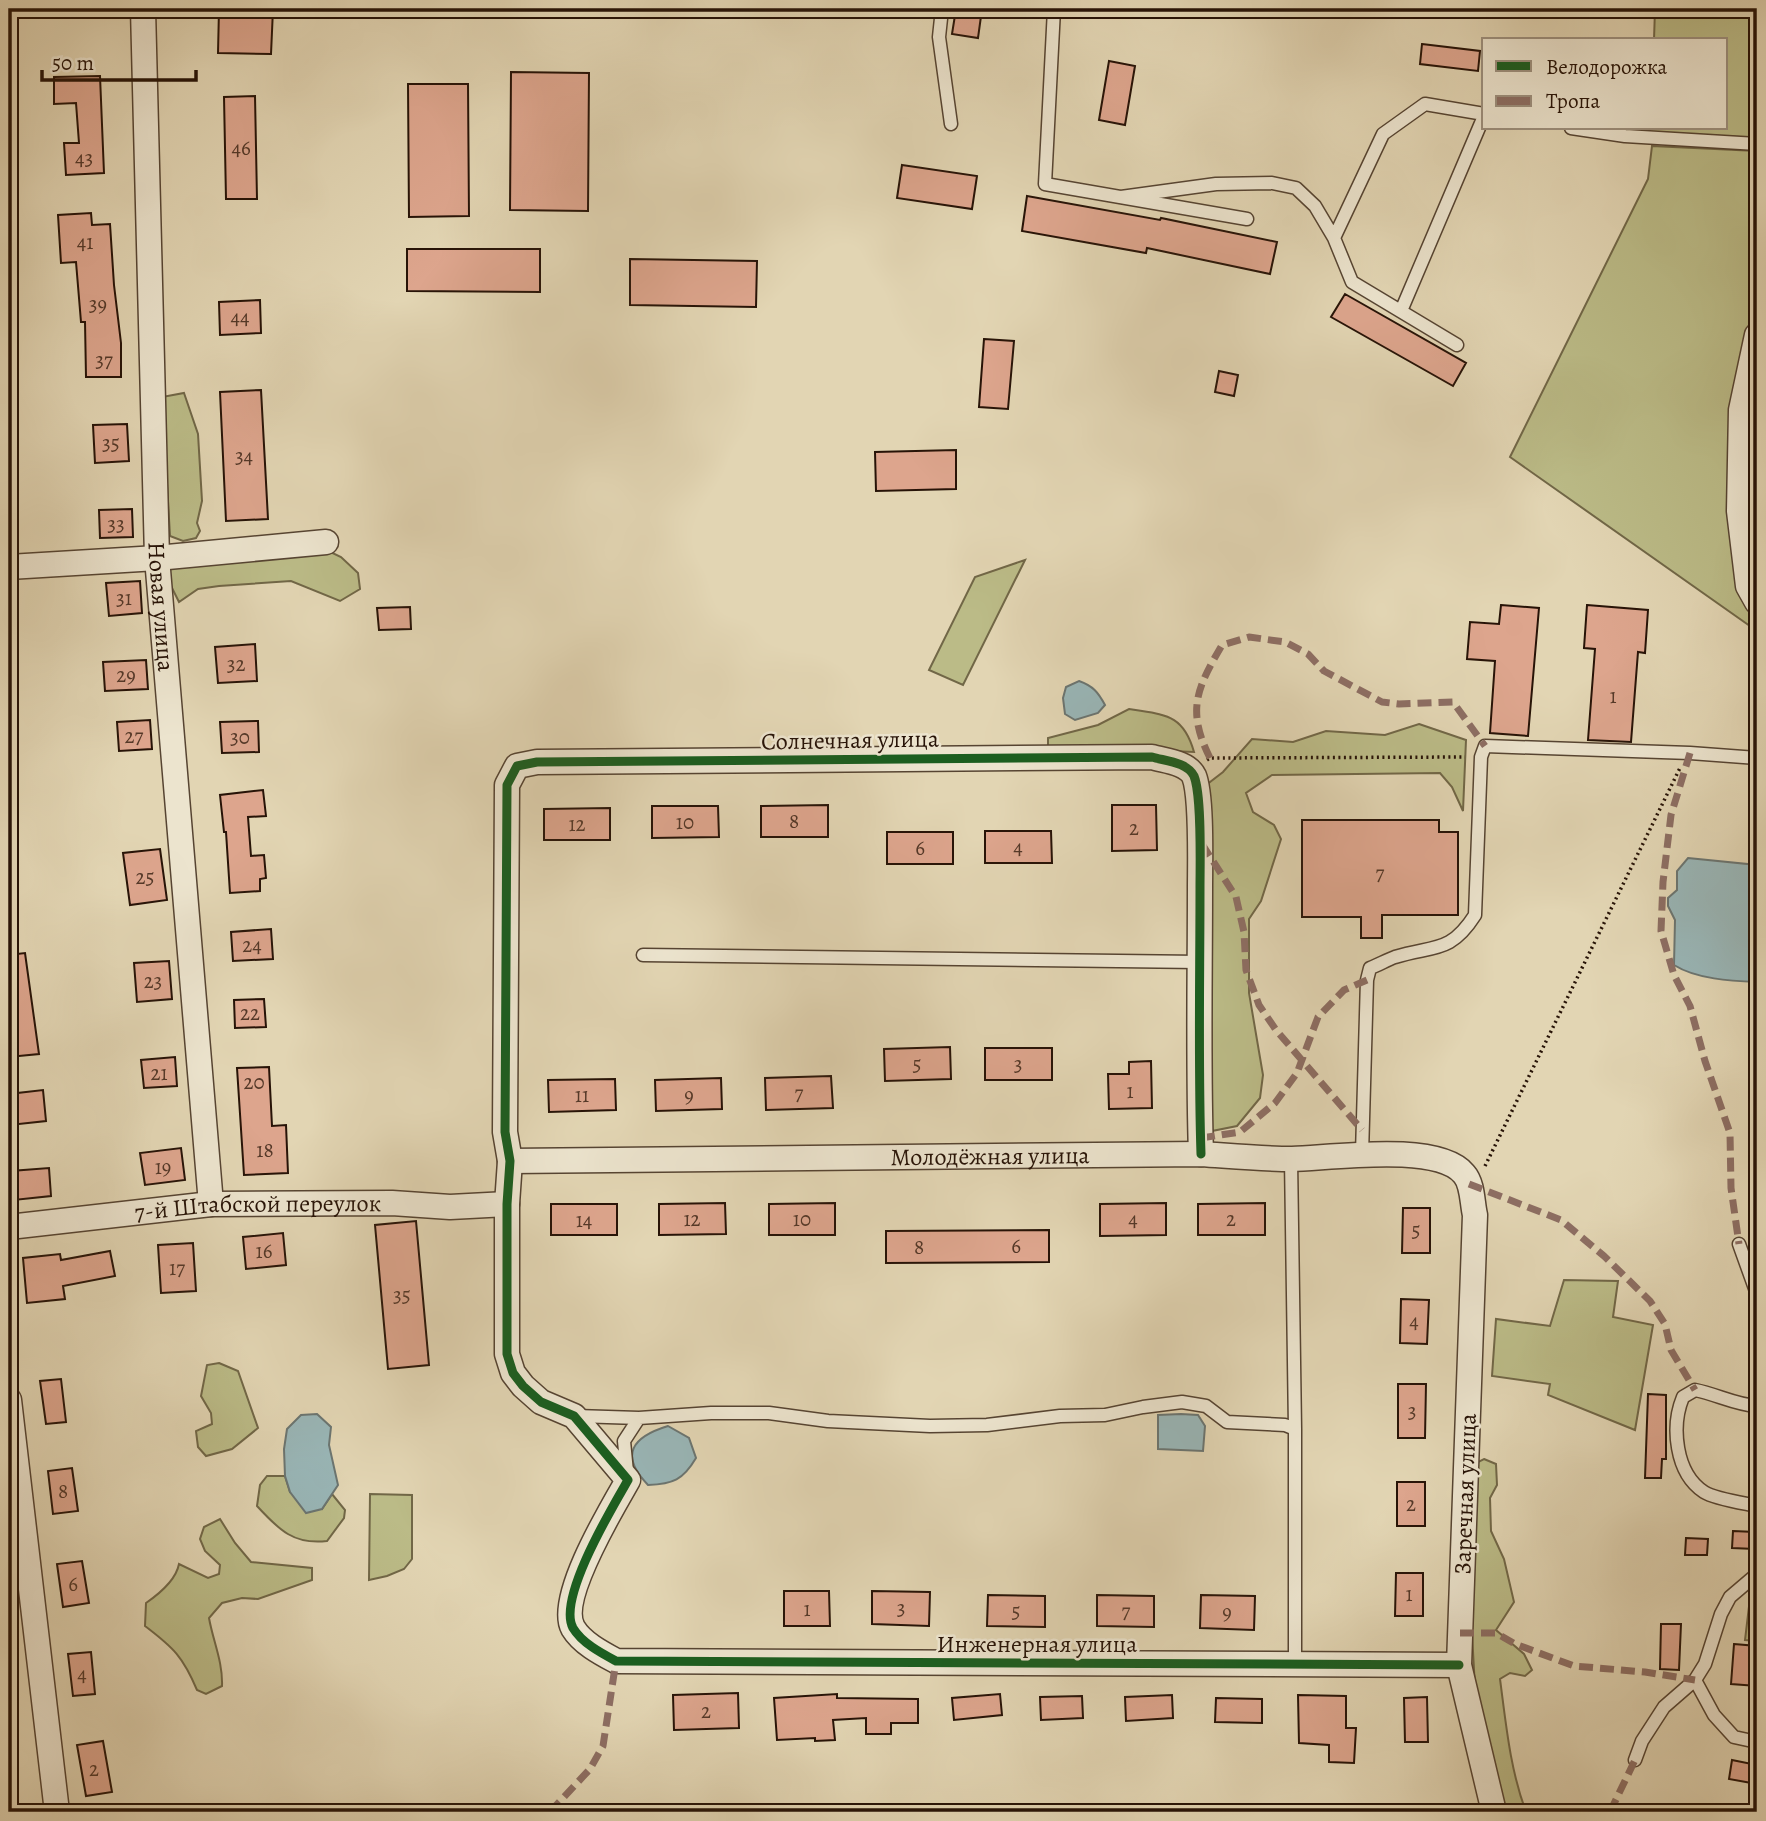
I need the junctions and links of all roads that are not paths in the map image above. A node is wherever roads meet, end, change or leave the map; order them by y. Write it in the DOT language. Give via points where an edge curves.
graph roads {
  1 [pos="143,9"];
  2 [pos="942,9"];
  3 [pos="1054,9"];
  4 [pos="1482,115"];
  5 [pos="1482,120"];
  6 [pos="951,124"];
  7 [pos="1584,130"];
  8 [pos="1757,144"];
  9 [pos="1121,197"];
  10 [pos="1247,219"];
  11 [pos="1334,238"];
  12 [pos="1401,311"];
  13 [pos="1757,335"];
  14 [pos="1457,345"];
  15 [pos="326,542"];
  16 [pos="157,558"];
  17 [pos="9,567"];
  18 [pos="1757,602"];
  19 [pos="1757,758"];
  20 [pos="643,955"];
  21 [pos="1200,962"];
  22 [pos="1201,1154"];
  23 [pos="1362,1154"];
  24 [pos="1291,1159"];
  25 [pos="510,1161"];
  26 [pos="1472,1174"];
  27 [pos="211,1203"];
  28 [pos="507,1204"];
  29 [pos="9,1227"];
  30 [pos="1739,1244"];
  31 [pos="1757,1294"];
  32 [pos="9,1400"];
  33 [pos="1757,1406"];
  34 [pos="575,1416"];
  35 [pos="639,1418"];
  36 [pos="1295,1429"];
  37 [pos="628,1480"];
  38 [pos="1757,1506"];
  39 [pos="1757,1574"];
  40 [pos="1295,1664"];
  41 [pos="1459,1665"];
  42 [pos="1695,1680"];
  43 [pos="1757,1742"];
  44 [pos="1635,1760"];
  45 [pos="57,1812"];
  46 [pos="1494,1812"];
  1 -- 16 [label="street, Новая улица"];
  2 -- 6 [label="lane" via="939,37"];
  3 -- 9 [label="lane" via="1045,184"];
  4 -- 11 [label="lane" via="1425,104 1383,134"];
  5 -- 12 [label="lane"];
  7 -- 8 [label="lane"];
  9 -- 10 [label="lane"];
  9 -- 11 [label="lane" via="1216,184 1272,183 1296,188 1315,206"];
  11 -- 12 [label="lane" via="1353,282"];
  12 -- 14 [label="lane"];
  13 -- 18 [label="street" via="1741,410 1739,511 1748,586"];
  15 -- 16 [label="street"];
  16 -- 17 [label="street"];
  16 -- 27 [label="street, Новая улица"];
  19 -- 23 [label="lane" via="1485,746 1475,915 1465,930 1440,948 1394,957 1370,968"];
  20 -- 21 [label="lane"];
  21 -- 22 [label="street"];
  21 -- 25 [label="street, Солнечная улица" via="1194,778 1186,768 1152,757 537,762 517,766 507,785 505,1132"];
  22 -- 24 [label="street, Молодёжная улица"];
  22 -- 25 [label="street, Молодёжная улица"];
  23 -- 24 [label="street, Молодёжная улица"];
  23 -- 26 [label="street, Молодёжная улица" via="1431,1157"];
  24 -- 36 [label="lane"];
  25 -- 28 [label="street"];
  26 -- 41 [label="street, Заречная улица" via="1469,1184 1475,1215"];
  27 -- 28 [label="street, 7-й Штабской переулок"];
  27 -- 29 [label="street, 7-й Штабской переулок"];
  28 -- 34 [label="street" via="507,1354 513,1373 541,1402"];
  30 -- 31 [label="lane"];
  32 -- 45 [label="street"];
  33 -- 38 [label="lane" via="1695,1390 1683,1397 1678,1411 1678,1451 1686,1473 1705,1492"];
  34 -- 35 [label="lane"];
  34 -- 37 [label="street"];
  35 -- 36 [label="lane" via="769,1413 964,1426 1105,1415 1182,1402 1206,1406 1227,1422"];
  35 -- 37 [label="lane" via="624,1441"];
  36 -- 40 [label="lane"];
  37 -- 40 [label="street, Инженерная улица" via="570,1599 572,1627 615,1661"];
  39 -- 42 [label="lane" via="1730,1597 1709,1656"];
  40 -- 41 [label="street, Инженерная улица"];
  41 -- 46 [label="street, Заречная улица"];
  42 -- 43 [label="lane" via="1714,1716 1734,1737"];
  42 -- 44 [label="lane" via="1664,1707"];
}
